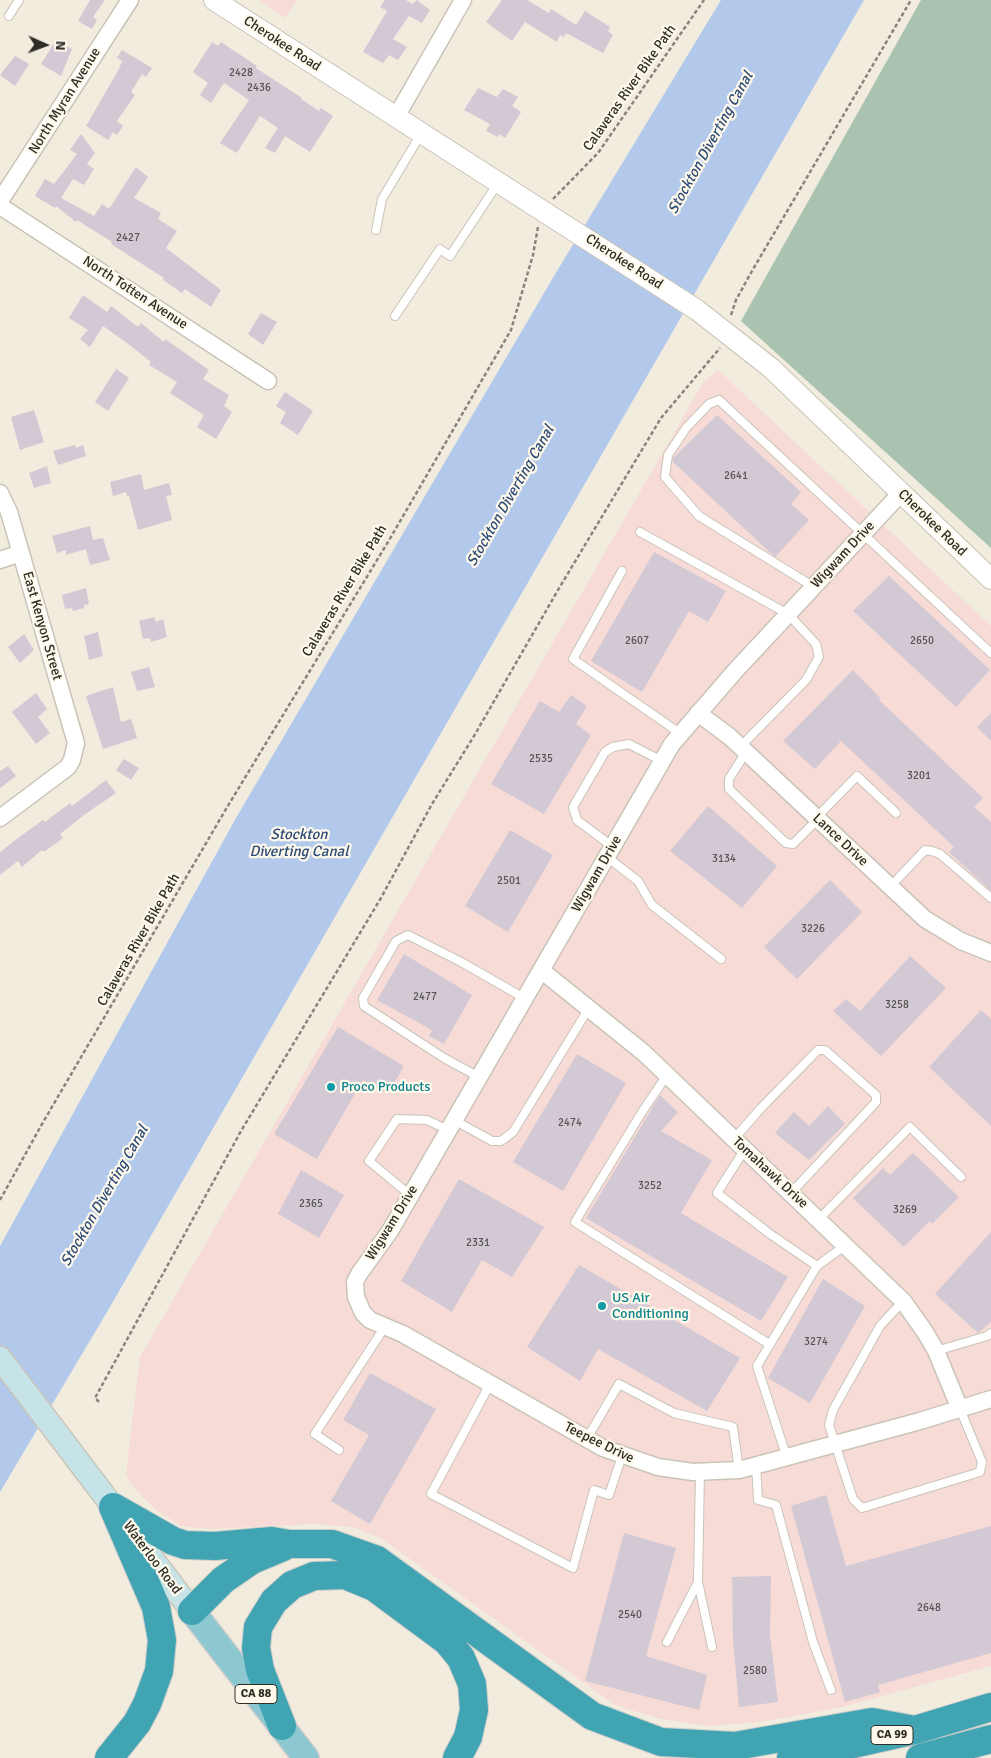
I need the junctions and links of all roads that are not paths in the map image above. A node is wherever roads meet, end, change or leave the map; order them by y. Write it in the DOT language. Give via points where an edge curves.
graph roads {
  1 [pos="19,0"];
  2 [pos="130,0"];
  3 [pos="214,0"];
  4 [pos="463,0"];
  5 [pos="9,16"];
  6 [pos="396,117"];
  7 [pos="421,134"];
  8 [pos="498,183"];
  9 [pos="0,201"];
  10 [pos="0,206"];
  11 [pos="376,230"];
  12 [pos="395,316"];
  13 [pos="268,381"];
  14 [pos="0,493"];
  15 [pos="901,493"];
  16 [pos="640,532"];
  17 [pos="864,533"];
  18 [pos="21,553"];
  19 [pos="0,560"];
  20 [pos="622,571"];
  21 [pos="991,579"];
  22 [pos="814,587"];
  23 [pos="788,614"];
  24 [pos="991,653"];
  25 [pos="698,713"];
  26 [pos="681,734"];
  27 [pos="743,750"];
  28 [pos="662,761"];
  29 [pos="896,813"];
  30 [pos="0,818"];
  31 [pos="817,819"];
  32 [pos="610,852"];
  33 [pos="890,887"];
  34 [pos="991,898"];
  35 [pos="991,953"];
  36 [pos="721,959"];
  37 [pos="540,970"];
  38 [pos="524,998"];
  39 [pos="589,1008"];
  40 [pos="667,1075"];
  41 [pos="479,1077"];
  42 [pos="451,1125"];
  43 [pos="740,1144"];
  44 [pos="962,1177"];
  45 [pos="791,1193"];
  46 [pos="410,1195"];
  47 [pos="819,1219"];
  48 [pos="846,1245"];
  49 [pos="817,1266"];
  50 [pos="356,1297"];
  51 [pos="903,1301"];
  52 [pos="386,1326"];
  53 [pos="991,1333"];
  54 [pos="769,1344"];
  55 [pos="936,1351"];
  56 [pos="0,1358"];
  57 [pos="490,1384"];
  58 [pos="991,1399"];
  59 [pos="960,1409"];
  60 [pos="586,1440"];
  61 [pos="837,1444"];
  62 [pos="340,1450"];
  63 [pos="622,1456"];
  64 [pos="787,1458"];
  65 [pos="756,1466"];
  66 [pos="739,1470"];
  67 [pos="700,1472"];
  68 [pos="113,1507"];
  69 [pos="289,1544"];
  70 [pos="698,1582"];
  71 [pos="192,1610"];
  72 [pos="667,1642"];
  73 [pos="712,1647"];
  74 [pos="832,1690"];
  75 [pos="991,1707"];
  76 [pos="282,1726"];
  77 [pos="915,1730"];
  78 [pos="991,1739"];
  79 [pos="930,1756"];
  80 [pos="109,1758"];
  81 [pos="306,1758"];
  82 [pos="457,1758"];
  83 [pos="791,1758"];
  1 -- 5 [label="lane"];
  2 -- 9 [label="street, North Myran Avenue"];
  3 -- 6 [label="street, Cherokee Road"];
  4 -- 6 [label="street"];
  6 -- 7 [label="street, Cherokee Road"];
  7 -- 8 [label="street, Cherokee Road"];
  7 -- 11 [label="lane" via="382,199"];
  8 -- 12 [label="lane" via="450,256 440,249"];
  8 -- 15 [label="street, Cherokee Road" via="586,237 732,336 771,368"];
  10 -- 13 [label="street, North Totten Avenue"];
  14 -- 18 [label="street, East Kenyon Street"];
  15 -- 17 [label="street, Wigwam Drive"];
  15 -- 21 [label="street, Cherokee Road"];
  16 -- 23 [label="lane"];
  17 -- 22 [label="street, Wigwam Drive"];
  17 -- 22 [label="lane" via="718,400 709,404 686,428 668,455 665,477 699,516"];
  17 -- 24 [label="lane"];
  18 -- 19 [label="street"];
  18 -- 30 [label="street, East Kenyon Street" via="76,743 72,760 60,774"];
  20 -- 26 [label="lane" via="573,659"];
  22 -- 23 [label="street, Wigwam Drive"];
  23 -- 25 [label="street, Wigwam Drive"];
  23 -- 27 [label="lane" via="816,644 819,657 806,680"];
  25 -- 26 [label="street, Wigwam Drive"];
  25 -- 27 [label="street, Lance Drive"];
  26 -- 28 [label="street, Wigwam Drive"];
  27 -- 31 [label="street, Lance Drive"];
  27 -- 31 [label="lane" via="729,779 729,789 743,803 786,843 793,844"];
  28 -- 32 [label="street, Wigwam Drive"];
  28 -- 32 [label="lane" via="629,744 613,747 605,752 572,807 577,820"];
  29 -- 31 [label="lane" via="856,776"];
  31 -- 33 [label="street, Lance Drive"];
  32 -- 36 [label="lane" via="638,881 652,905"];
  32 -- 37 [label="street, Wigwam Drive"];
  33 -- 34 [label="lane" via="925,850 940,854"];
  33 -- 35 [label="street, Lance Drive" via="942,931"];
  37 -- 38 [label="street, Wigwam Drive"];
  37 -- 39 [label="street, Tomahawk Drive"];
  38 -- 41 [label="street, Wigwam Drive"];
  38 -- 41 [label="lane" via="408,936 396,941 362,998 364,1006"];
  39 -- 40 [label="street, Tomahawk Drive"];
  39 -- 42 [label="lane" via="513,1132 502,1141 492,1141"];
  40 -- 43 [label="street, Tomahawk Drive"];
  40 -- 54 [label="lane" via="575,1222"];
  41 -- 42 [label="street, Wigwam Drive"];
  42 -- 46 [label="street, Wigwam Drive"];
  42 -- 46 [label="lane" via="398,1119 370,1160"];
  43 -- 45 [label="street, Tomahawk Drive"];
  43 -- 45 [label="lane" via="761,1108 818,1050 825,1050 876,1095 876,1102"];
  43 -- 49 [label="lane" via="717,1193"];
  44 -- 47 [label="lane" via="910,1127"];
  45 -- 47 [label="street, Tomahawk Drive"];
  46 -- 50 [label="street, Wigwam Drive" via="359,1274 355,1282"];
  47 -- 48 [label="street, Tomahawk Drive"];
  48 -- 49 [label="lane"];
  48 -- 51 [label="street, Tomahawk Drive"];
  49 -- 54 [label="lane"];
  50 -- 52 [label="street, Teepee Drive" via="370,1320"];
  51 -- 55 [label="street, Tomahawk Drive"];
  51 -- 61 [label="lane" via="880,1326 833,1410 829,1425"];
  52 -- 57 [label="street, Teepee Drive"];
  52 -- 62 [label="lane" via="315,1434"];
  53 -- 55 [label="lane"];
  54 -- 64 [label="lane" via="757,1366"];
  55 -- 59 [label="street, Tomahawk Drive"];
  56 -- 68 [label="main road, Waterloo Road"];
  57 -- 60 [label="street, Teepee Drive"];
  57 -- 63 [label="lane" via="431,1494 573,1568 594,1490 609,1496"];
  58 -- 59 [label="street, Teepee Drive"];
  59 -- 61 [label="street, Teepee Drive"];
  59 -- 61 [label="lane" via="982,1462 980,1472 862,1508 853,1499"];
  60 -- 63 [label="street, Teepee Drive"];
  60 -- 66 [label="lane" via="619,1384 674,1413 733,1427"];
  61 -- 64 [label="street, Teepee Drive"];
  63 -- 67 [label="street, Teepee Drive" via="658,1467"];
  64 -- 65 [label="street, Teepee Drive"];
  65 -- 66 [label="street, Teepee Drive"];
  65 -- 74 [label="lane" via="758,1500 776,1505 813,1642"];
  66 -- 67 [label="street, Teepee Drive"];
  67 -- 70 [label="lane"];
  68 -- 69 [label="highway" via="185,1545 272,1541"];
  68 -- 71 [label="main road, Waterloo Road"];
  68 -- 80 [label="highway" via="156,1607 162,1640 159,1671 147,1704 137,1723"];
  69 -- 71 [label="highway" via="252,1560 223,1580"];
  69 -- 77 [label="highway" via="332,1544 378,1560 592,1716 661,1742 735,1746 872,1722"];
  70 -- 72 [label="lane"];
  70 -- 73 [label="lane"];
  71 -- 76 [label="main road, Waterloo Road / CA 88"];
  75 -- 77 [label="highway, CA 99"];
  76 -- 81 [label="main road, Waterloo Road / CA 88"];
  76 -- 82 [label="highway" via="260,1670 256,1648 258,1627 274,1601 292,1585 314,1576 345,1575 374,1587 447,1641 461,1658 472,1684 474,1710 468,1738"];
  77 -- 83 [label="highway, CA 99"];
  78 -- 79 [label="highway"];
}
